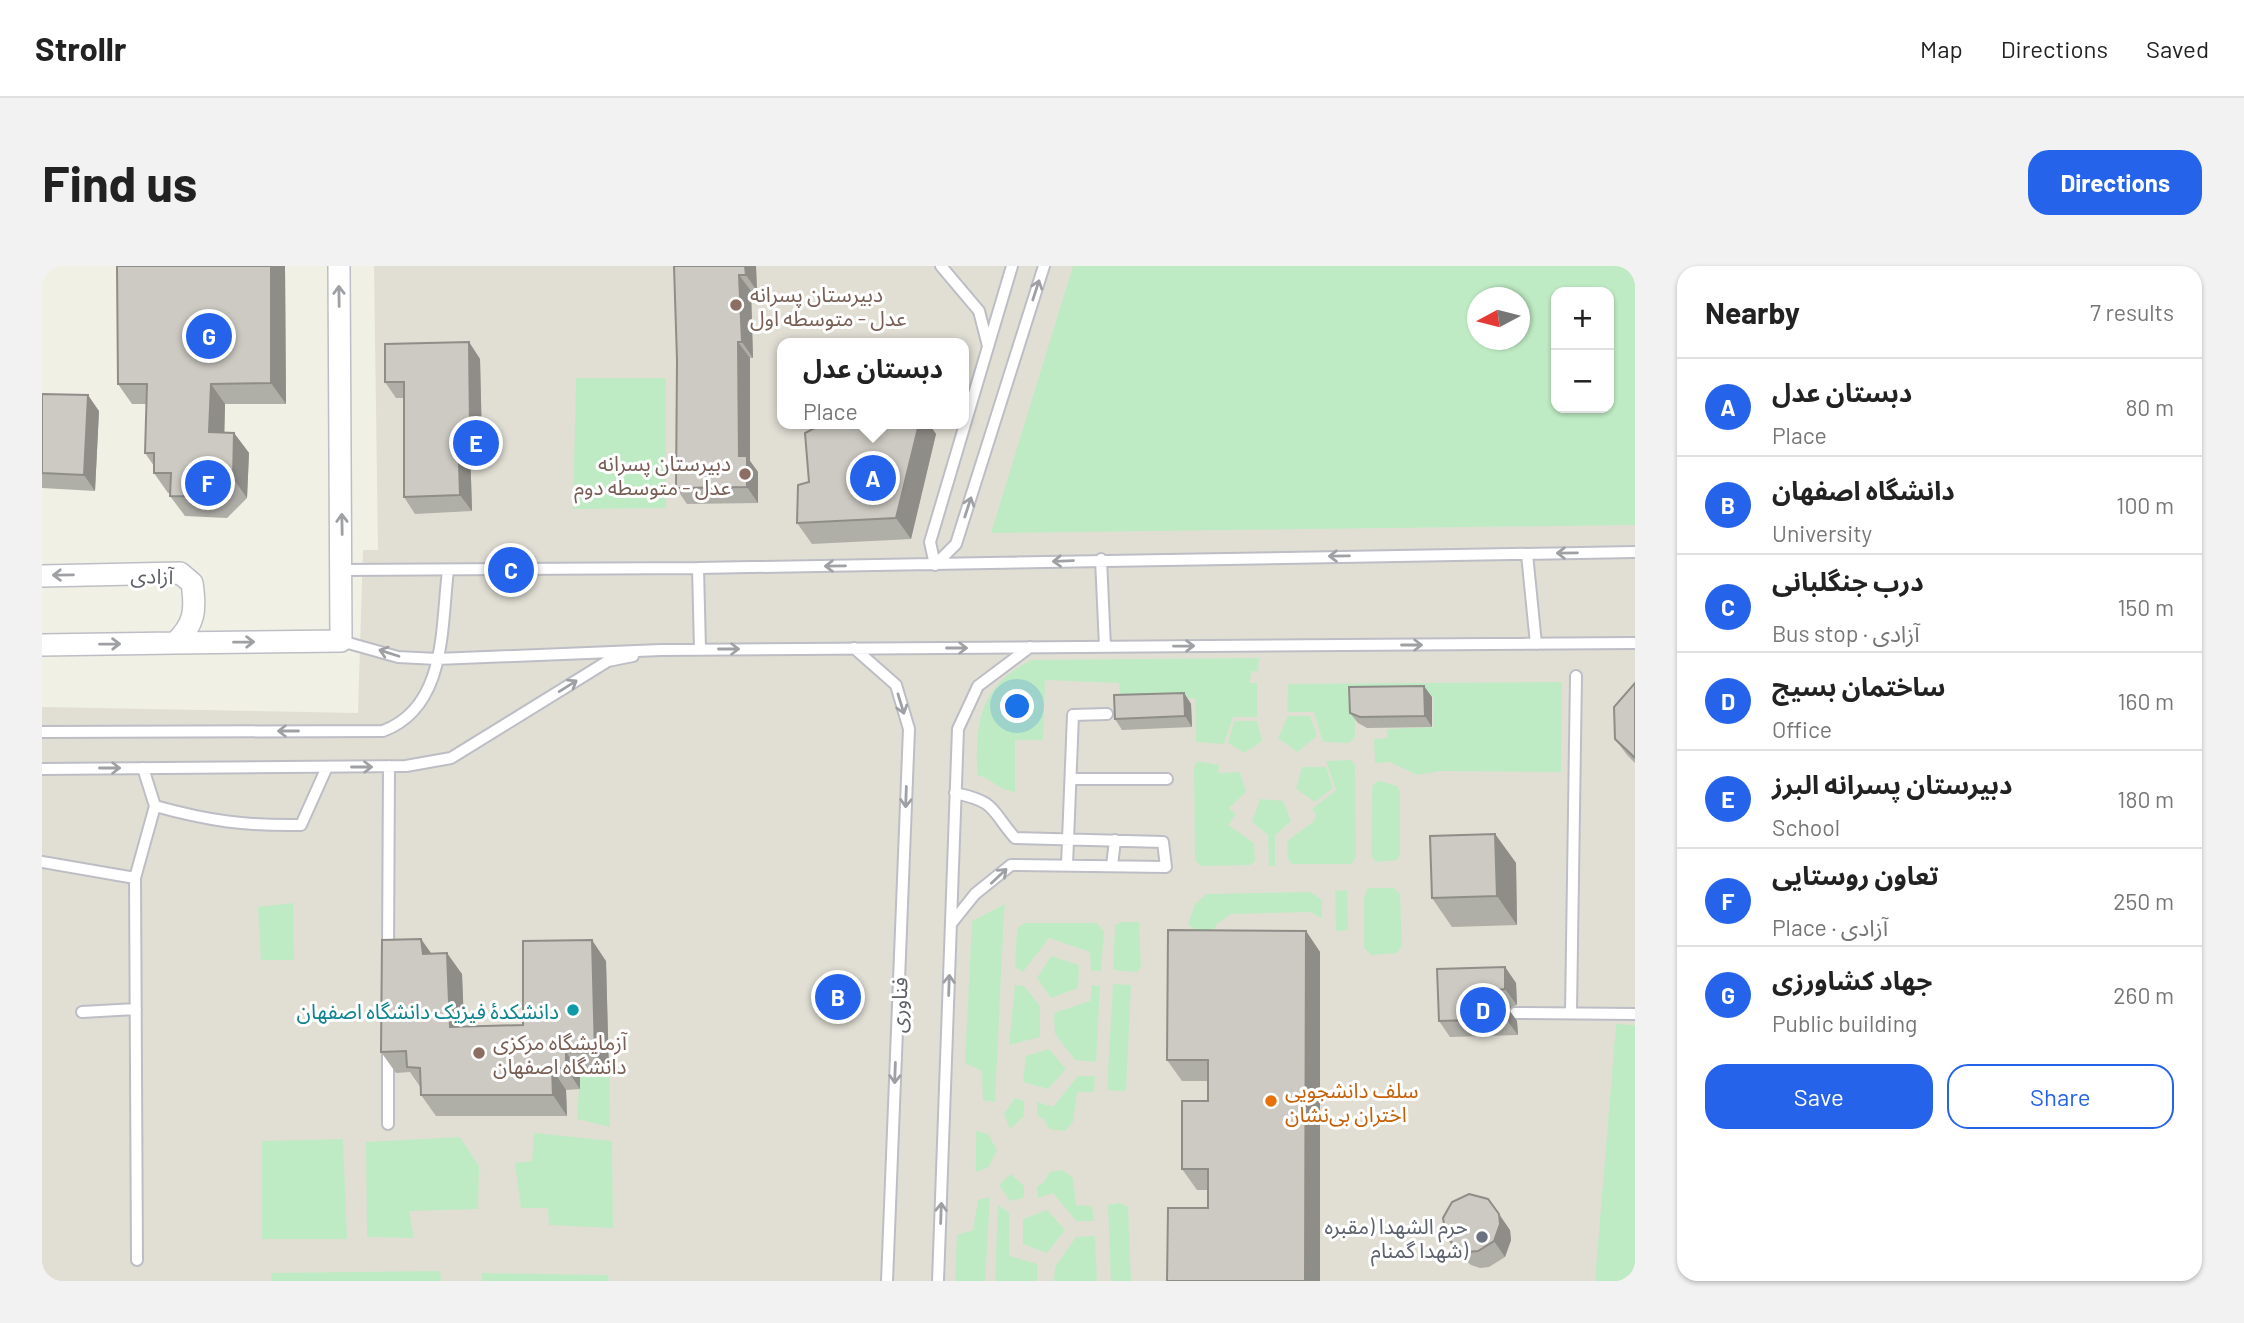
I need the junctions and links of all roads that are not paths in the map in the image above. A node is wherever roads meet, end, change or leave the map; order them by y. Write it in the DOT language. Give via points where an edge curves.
graph roads {
  1 [pos="339,266"];
  2 [pos="941,266"];
  3 [pos="1012,266"];
  4 [pos="1044,266"];
  5 [pos="988,346"];
  6 [pos="969,410"];
  7 [pos="963,429"];
  8 [pos="1635,552"];
  9 [pos="1527,554"];
  10 [pos="1101,559"];
  11 [pos="935,565"];
  12 [pos="698,568"];
  13 [pos="342,570"];
  14 [pos="448,570"];
  15 [pos="42,576"];
  16 [pos="341,641"];
  17 [pos="175,643"];
  18 [pos="1635,643"];
  19 [pos="1536,644"];
  20 [pos="42,645"];
  21 [pos="1030,647"];
  22 [pos="1105,647"];
  23 [pos="854,648"];
  24 [pos="700,649"];
  25 [pos="661,650"];
  26 [pos="437,659"];
  27 [pos="1576,676"];
  28 [pos="1107,714"];
  29 [pos="42,732"];
  30 [pos="388,766"];
  31 [pos="327,767"];
  32 [pos="142,768"];
  33 [pos="42,769"];
  34 [pos="1071,779"];
  35 [pos="1167,779"];
  36 [pos="956,793"];
  37 [pos="155,806"];
  38 [pos="1069,839"];
  39 [pos="1115,841"];
  40 [pos="42,862"];
  41 [pos="1067,865"];
  42 [pos="1112,866"];
  43 [pos="135,878"];
  44 [pos="951,924"];
  45 [pos="388,959"];
  46 [pos="135,1009"];
  47 [pos="82,1012"];
  48 [pos="1571,1012"];
  49 [pos="1515,1013"];
  50 [pos="1635,1014"];
  51 [pos="388,1041"];
  52 [pos="388,1124"];
  53 [pos="137,1260"];
  54 [pos="887,1281"];
  55 [pos="939,1281"];
  13 -- 1 [label="street, one-way"];
  2 -- 5 [label="lane" via="979,312"];
  3 -- 5 [label="lane"];
  11 -- 4 [label="lane, one-way" via="956,544"];
  5 -- 6 [label="lane"];
  7 -- 11 [label="lane" via="930,542"];
  8 -- 9 [label="lane, one-way"];
  9 -- 10 [label="lane, one-way"];
  9 -- 19 [label="lane"];
  10 -- 11 [label="lane, one-way"];
  10 -- 22 [label="lane"];
  11 -- 12 [label="lane, one-way"];
  12 -- 14 [label="lane"];
  12 -- 24 [label="lane"];
  13 -- 14 [label="lane"];
  13 -- 16 [label="street"];
  14 -- 26 [label="lane"];
  17 -- 15 [label="street, آزادی, one-way" via="190,629 196,611 192,583 180,573"];
  17 -- 16 [label="street, one-way"];
  26 -- 16 [label="lane, one-way" via="398,657"];
  20 -- 17 [label="street, one-way"];
  18 -- 19 [label="lane"];
  22 -- 19 [label="lane, one-way"];
  21 -- 22 [label="lane"];
  23 -- 21 [label="lane, one-way"];
  21 -- 36 [label="lane" via="978,686 958,729"];
  24 -- 23 [label="lane, one-way"];
  23 -- 54 [label="lane, فناوری, one-way" via="896,685 909,729"];
  24 -- 25 [label="lane"];
  25 -- 26 [label="lane"];
  30 -- 25 [label="lane, one-way" via="451,758 608,661"];
  26 -- 29 [label="lane, one-way" via="436,673 413,715 383,731"];
  27 -- 48 [label="lane"];
  28 -- 34 [label="lane" via="1073,715"];
  31 -- 30 [label="lane, one-way"];
  30 -- 45 [label="lane"];
  31 -- 32 [label="lane"];
  31 -- 37 [label="lane" via="301,825 207,821"];
  33 -- 32 [label="lane, one-way"];
  32 -- 37 [label="lane"];
  34 -- 35 [label="lane"];
  34 -- 38 [label="lane"];
  36 -- 38 [label="lane" via="989,804 1015,838"];
  36 -- 44 [label="lane"];
  37 -- 43 [label="lane"];
  38 -- 39 [label="lane"];
  38 -- 41 [label="lane"];
  39 -- 42 [label="lane"];
  39 -- 42 [label="lane" via="1163,842 1166,867"];
  40 -- 43 [label="lane"];
  41 -- 42 [label="lane"];
  44 -- 41 [label="lane, one-way" via="975,894 1011,864"];
  43 -- 46 [label="lane"];
  55 -- 44 [label="lane, one-way"];
  46 -- 47 [label="lane"];
  46 -- 53 [label="lane"];
  48 -- 49 [label="lane"];
  48 -- 50 [label="lane"];
  51 -- 52 [label="lane"];
}
